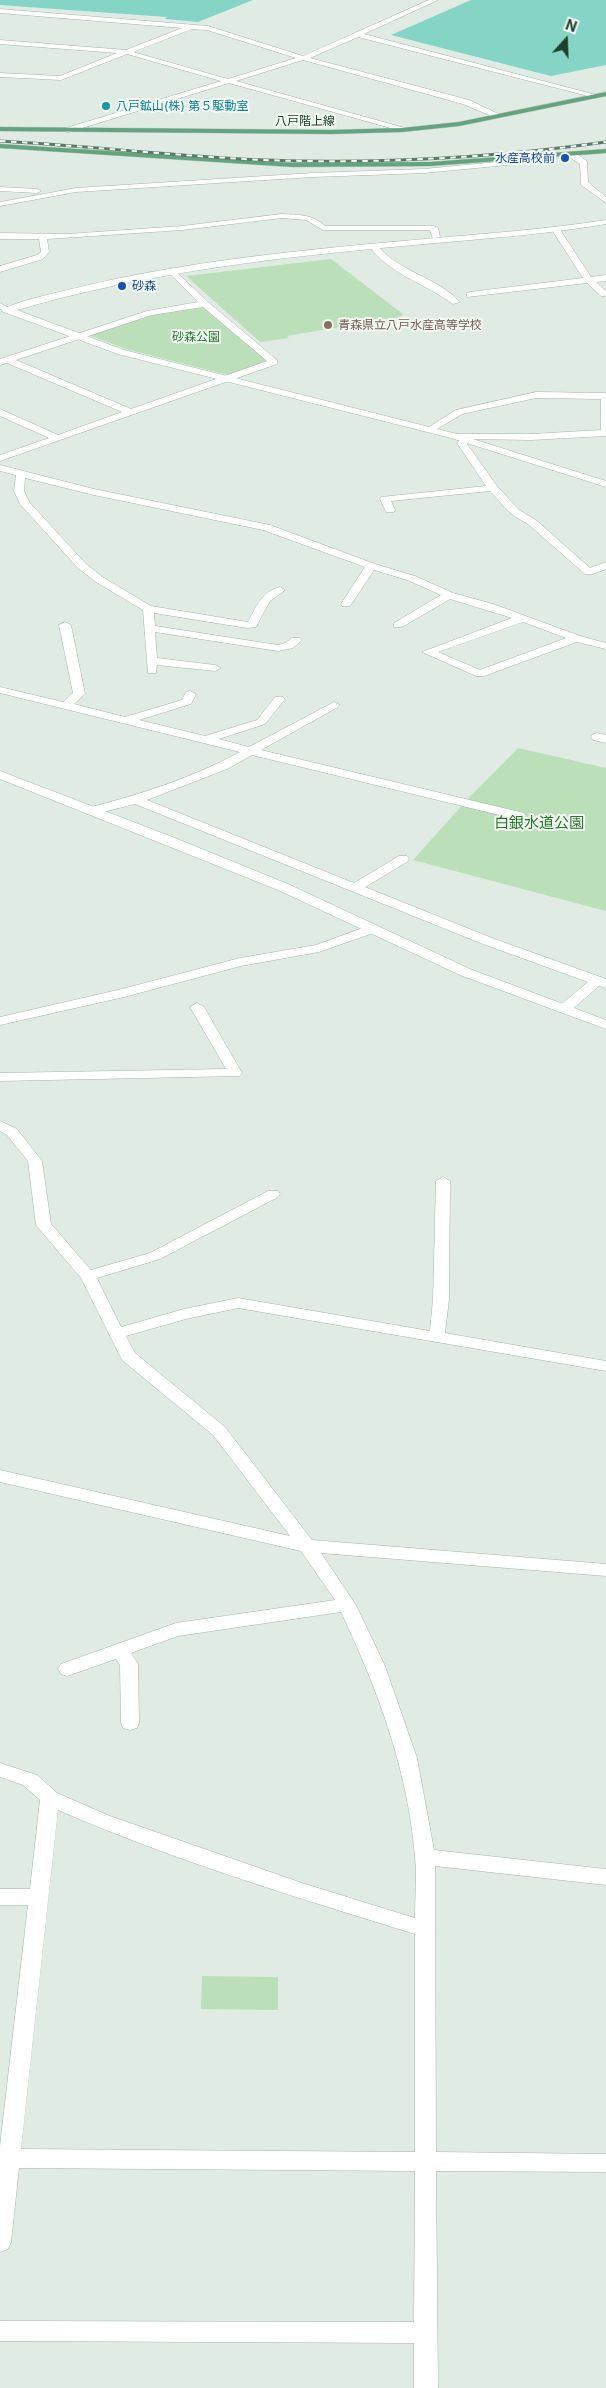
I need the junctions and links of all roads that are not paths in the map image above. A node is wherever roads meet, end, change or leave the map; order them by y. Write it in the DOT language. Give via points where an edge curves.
graph roads {
  1 [pos="436,0"];
  2 [pos="0,11"];
  3 [pos="193,25"];
  4 [pos="356,34"];
  5 [pos="0,42"];
  6 [pos="126,52"];
  7 [pos="303,58"];
  8 [pos="0,75"];
  9 [pos="228,81"];
  10 [pos="606,94"];
  11 [pos="596,96"];
  12 [pos="499,116"];
  13 [pos="0,129"];
  14 [pos="69,130"];
  15 [pos="402,130"];
  16 [pos="0,146"];
  17 [pos="606,151"];
  18 [pos="571,154"];
  19 [pos="556,155"];
  20 [pos="0,189"];
  21 [pos="48,195"];
  22 [pos="606,201"];
  23 [pos="0,204"];
  24 [pos="606,222"];
  25 [pos="556,230"];
  26 [pos="0,236"];
  27 [pos="43,237"];
  28 [pos="436,237"];
  29 [pos="373,246"];
  30 [pos="0,269"];
  31 [pos="172,271"];
  32 [pos="606,278"];
  33 [pos="589,280"];
  34 [pos="604,294"];
  35 [pos="470,295"];
  36 [pos="456,302"];
  37 [pos="205,304"];
  38 [pos="3,310"];
  39 [pos="75,336"];
  40 [pos="4,361"];
  41 [pos="226,379"];
  42 [pos="606,404"];
  43 [pos="0,412"];
  44 [pos="129,412"];
  45 [pos="429,430"];
  46 [pos="454,436"];
  47 [pos="58,438"];
  48 [pos="467,440"];
  49 [pos="0,458"];
  50 [pos="0,468"];
  51 [pos="20,472"];
  52 [pos="606,484"];
  53 [pos="493,488"];
  54 [pos="390,510"];
  55 [pos="606,565"];
  56 [pos="371,566"];
  57 [pos="280,590"];
  58 [pos="449,595"];
  59 [pos="346,604"];
  60 [pos="148,609"];
  61 [pos="521,619"];
  62 [pos="65,624"];
  63 [pos="398,625"];
  64 [pos="149,628"];
  65 [pos="576,638"];
  66 [pos="296,640"];
  67 [pos="606,646"];
  68 [pos="215,668"];
  69 [pos="0,690"];
  70 [pos="190,694"];
  71 [pos="279,698"];
  72 [pos="334,705"];
  73 [pos="64,706"];
  74 [pos="125,720"];
  75 [pos="205,740"];
  76 [pos="251,751"];
  77 [pos="0,775"];
  78 [pos="136,800"];
  79 [pos="91,811"];
  80 [pos="520,816"];
  81 [pos="403,859"];
  82 [pos="356,888"];
  83 [pos="371,929"];
  84 [pos="601,983"];
  85 [pos="197,1007"];
  86 [pos="564,1009"];
  87 [pos="0,1021"];
  88 [pos="606,1025"];
  89 [pos="0,1077"];
  90 [pos="0,1125"];
  91 [pos="443,1181"];
  92 [pos="273,1194"];
  93 [pos="88,1276"];
  94 [pos="117,1333"];
  95 [pos="437,1336"];
  96 [pos="606,1366"];
  97 [pos="0,1476"];
  98 [pos="307,1546"];
  99 [pos="606,1570"];
  100 [pos="347,1605"];
  101 [pos="120,1651"];
  102 [pos="68,1670"];
  103 [pos="130,1722"];
  104 [pos="0,1770"];
  105 [pos="50,1798"];
  106 [pos="425,1857"];
  107 [pos="606,1878"];
  108 [pos="0,1897"];
  109 [pos="40,1897"];
  110 [pos="424,1929"];
  111 [pos="4,2158"];
  112 [pos="426,2162"];
  113 [pos="606,2163"];
  114 [pos="0,2242"];
  115 [pos="0,2331"];
  116 [pos="426,2333"];
  117 [pos="426,2388"];
  1 -- 4 [label="street"];
  2 -- 3 [label="street"];
  3 -- 6 [label="street"];
  3 -- 7 [label="street"];
  4 -- 7 [label="street"];
  4 -- 11 [label="street"];
  5 -- 6 [label="street"];
  6 -- 8 [label="street" via="61,78"];
  6 -- 9 [label="street"];
  7 -- 9 [label="street"];
  7 -- 12 [label="street" via="466,102"];
  9 -- 14 [label="street"];
  9 -- 15 [label="street"];
  10 -- 11 [label="main road, 八戸階上線"];
  11 -- 12 [label="main road, 八戸階上線"];
  12 -- 15 [label="main road, 八戸階上線"];
  13 -- 14 [label="main road, 八戸階上線"];
  14 -- 15 [label="main road, 八戸階上線"];
  16 -- 19 [label="main road" via="293,165 421,164"];
  17 -- 18 [label="main road"];
  18 -- 19 [label="main road"];
  18 -- 22 [label="street" via="584,163 584,183"];
  19 -- 21 [label="street" via="539,160 424,171 205,181"];
  20 -- 21 [label="street" via="33,190"];
  21 -- 23 [label="street"];
  24 -- 25 [label="street"];
  25 -- 29 [label="street"];
  25 -- 33 [label="street"];
  26 -- 27 [label="street"];
  27 -- 28 [label="street" via="182,228 282,216 316,220 323,228 434,228"];
  27 -- 30 [label="street" via="46,252 40,257"];
  29 -- 31 [label="street"];
  29 -- 36 [label="street" via="401,270"];
  31 -- 37 [label="street"];
  31 -- 38 [label="street"];
  32 -- 33 [label="street"];
  33 -- 34 [label="street"];
  33 -- 35 [label="street"];
  37 -- 39 [label="street" via="150,314"];
  37 -- 41 [label="street" via="274,362"];
  38 -- 39 [label="street"];
  39 -- 40 [label="street"];
  39 -- 41 [label="street" via="121,352"];
  40 -- 44 [label="street"];
  41 -- 44 [label="street"];
  41 -- 45 [label="street"];
  42 -- 45 [label="street" via="605,396 536,395 459,412"];
  42 -- 46 [label="street" via="606,433 540,437"];
  43 -- 47 [label="street"];
  44 -- 47 [label="street"];
  45 -- 46 [label="street"];
  46 -- 48 [label="street"];
  47 -- 49 [label="street"];
  48 -- 52 [label="street"];
  48 -- 53 [label="street" via="462,443"];
  50 -- 51 [label="street"];
  51 -- 56 [label="street" via="94,492 249,522"];
  51 -- 60 [label="street" via="19,491 25,504 82,566"];
  53 -- 54 [label="street" via="385,499"];
  53 -- 55 [label="street" via="514,512 532,522 589,572"];
  56 -- 58 [label="street" via="411,578"];
  56 -- 59 [label="street"];
  57 -- 60 [label="street" via="266,599 252,625"];
  58 -- 61 [label="street"];
  58 -- 63 [label="street"];
  60 -- 64 [label="street"];
  61 -- 65 [label="street"];
  61 -- 65 [label="street" via="428,652 480,674"];
  62 -- 73 [label="street" via="79,694"];
  64 -- 66 [label="street" via="278,648 289,646"];
  64 -- 68 [label="street" via="151,666"];
  65 -- 67 [label="street"];
  69 -- 73 [label="street"];
  70 -- 74 [label="street" via="187,702"];
  71 -- 75 [label="street" via="261,722"];
  72 -- 76 [label="street"];
  73 -- 74 [label="street"];
  74 -- 75 [label="street"];
  75 -- 76 [label="street"];
  76 -- 78 [label="street" via="223,766"];
  76 -- 80 [label="street"];
  77 -- 79 [label="street"];
  78 -- 79 [label="street"];
  78 -- 82 [label="street"];
  79 -- 83 [label="street" via="274,883"];
  81 -- 82 [label="street"];
  82 -- 84 [label="street" via="474,937"];
  83 -- 86 [label="street" via="465,972"];
  83 -- 87 [label="street" via="319,948 240,962"];
  84 -- 86 [label="street"];
  85 -- 89 [label="street" via="234,1073"];
  86 -- 88 [label="street"];
  90 -- 93 [label="street" via="12,1132 35,1161 44,1225"];
  91 -- 95 [label="street"];
  92 -- 93 [label="street" via="155,1256"];
  93 -- 94 [label="street"];
  94 -- 95 [label="street" via="238,1303"];
  94 -- 98 [label="street" via="128,1356 219,1431"];
  95 -- 96 [label="street"];
  97 -- 98 [label="street"];
  98 -- 99 [label="street"];
  98 -- 100 [label="street"];
  100 -- 101 [label="street" via="176,1630"];
  100 -- 106 [label="street" via="376,1666 408,1758"];
  101 -- 102 [label="street"];
  101 -- 103 [label="street" via="129,1664"];
  104 -- 105 [label="street" via="30,1780"];
  105 -- 109 [label="street"];
  105 -- 110 [label="street" via="298,1890"];
  106 -- 107 [label="street"];
  106 -- 110 [label="street"];
  108 -- 109 [label="street"];
  109 -- 111 [label="street"];
  110 -- 112 [label="street"];
  111 -- 112 [label="street"];
  111 -- 114 [label="street"];
  112 -- 113 [label="street"];
  112 -- 116 [label="street"];
  115 -- 116 [label="street"];
  116 -- 117 [label="street"];
}
